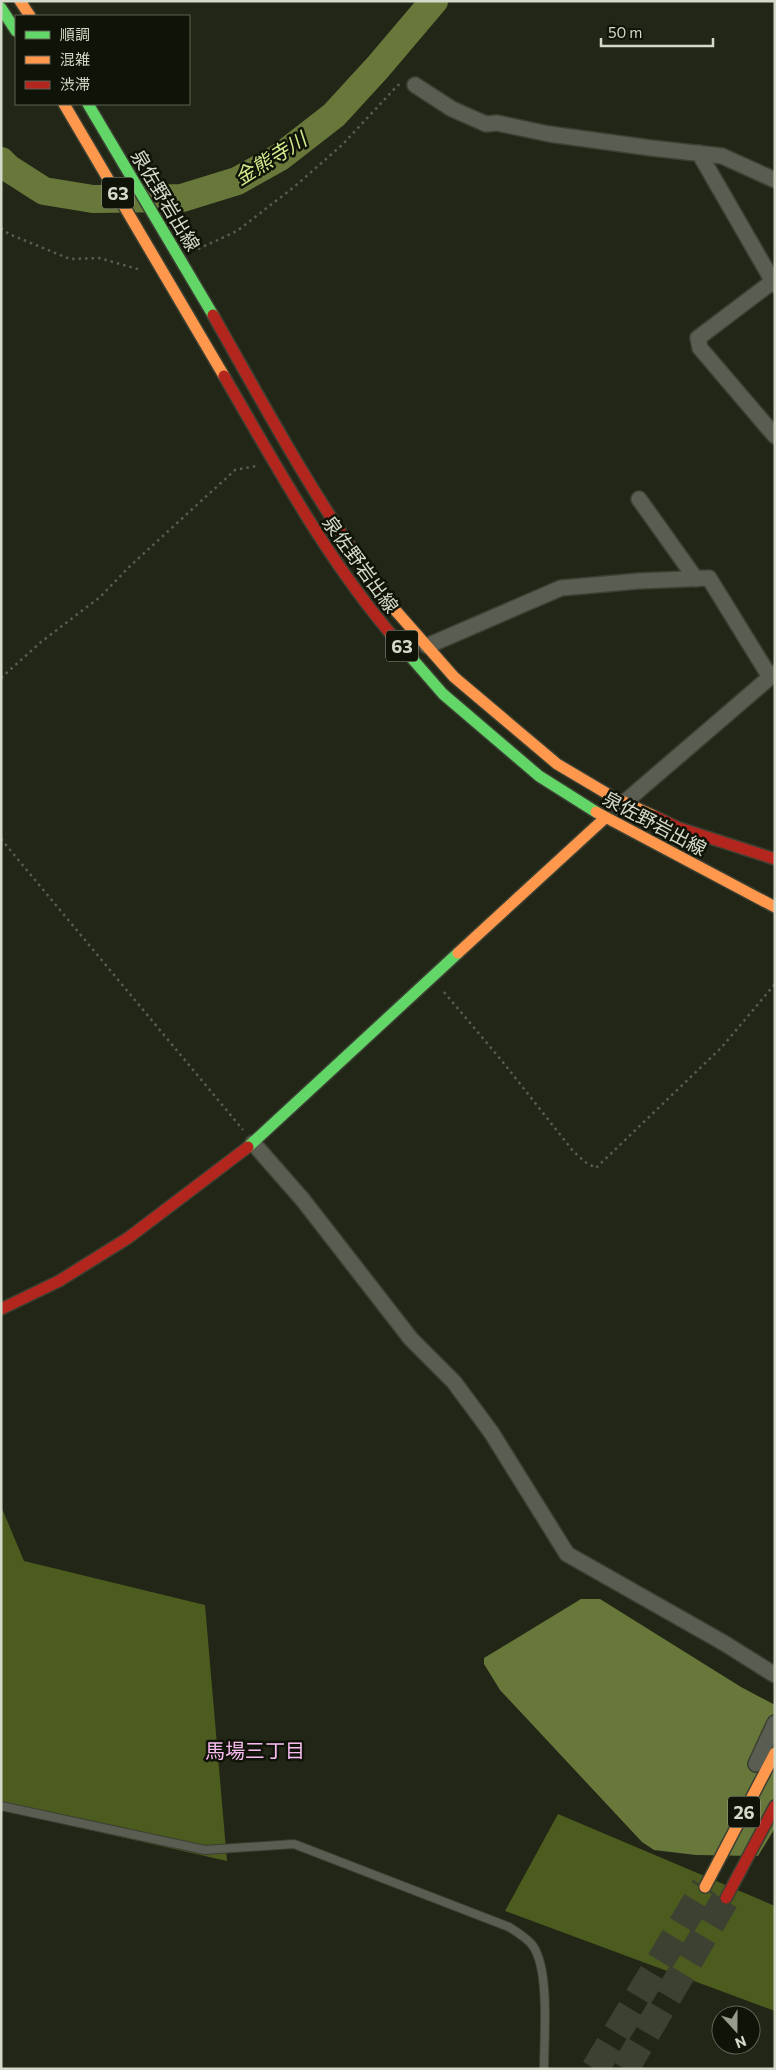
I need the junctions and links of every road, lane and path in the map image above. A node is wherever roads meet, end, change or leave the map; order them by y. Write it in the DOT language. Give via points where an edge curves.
graph roads {
  1 [pos="20,1"];
  2 [pos="1,8"];
  3 [pos="29,15"];
  4 [pos="15,29"];
  5 [pos="416,85"];
  6 [pos="65,105"];
  7 [pos="89,105"];
  8 [pos="699,153"];
  9 [pos="775,180"];
  10 [pos="1,228"];
  11 [pos="179,254"];
  12 [pos="166,275"];
  13 [pos="774,284"];
  14 [pos="775,436"];
  15 [pos="274,463"];
  16 [pos="639,499"];
  17 [pos="696,579"];
  18 [pos="427,646"];
  19 [pos="772,675"];
  20 [pos="1,678"];
  21 [pos="625,802"];
  22 [pos="605,818"];
  23 [pos="1,839"];
  24 [pos="775,859"];
  25 [pos="775,907"];
  26 [pos="432,978"];
  27 [pos="775,984"];
  28 [pos="253,1143"];
  29 [pos="1,1309"];
  30 [pos="775,1675"];
  31 [pos="775,1723"];
  32 [pos="775,1753"];
  33 [pos="1,1806"];
  34 [pos="772,1811"];
  35 [pos="736,1827"];
  36 [pos="705,1887"];
  37 [pos="726,1898"];
  38 [pos="544,2069"];
  1 -- 3 [label="main road"];
  2 -- 4 [label="main road"];
  5 -- 8 [label="street" via="452,109 486,124 497,122 549,134"];
  5 -- 11 [label="path" via="398,86 342,145 237,231"];
  6 -- 12 [label="main road, 泉佐野岩出線 / 63"];
  7 -- 11 [label="main road, 泉佐野岩出線 / 63"];
  8 -- 9 [label="street" via="722,156"];
  8 -- 13 [label="street"];
  10 -- 12 [label="path" via="70,259 99,258"];
  11 -- 18 [label="main road, 泉佐野岩出線 / 63" via="283,439 351,550 396,611"];
  12 -- 15 [label="main road, 泉佐野岩出線 / 63"];
  13 -- 14 [label="street" via="698,338 700,348"];
  15 -- 20 [label="path" via="235,470 100,597 40,642"];
  15 -- 22 [label="main road, 泉佐野岩出線 / 63" via="336,563 382,624 443,694 539,776"];
  16 -- 17 [label="street"];
  17 -- 18 [label="street" via="561,588"];
  17 -- 19 [label="street" via="709,578"];
  18 -- 21 [label="main road, 泉佐野岩出線 / 63" via="454,677 557,764"];
  19 -- 21 [label="street"];
  21 -- 22 [label="street"];
  21 -- 24 [label="main road, 泉佐野岩出線 / 63" via="679,828"];
  22 -- 25 [label="main road, 泉佐野岩出線 / 63"];
  22 -- 26 [label="main road"];
  23 -- 28 [label="path"];
  26 -- 27 [label="path" via="573,1151 596,1168 721,1048"];
  26 -- 28 [label="main road"];
  28 -- 29 [label="main road" via="128,1238 59,1281"];
  28 -- 30 [label="street" via="303,1200 411,1339 454,1382 491,1432 567,1554"];
  31 -- 35 [label="street" via="761,1751"];
  32 -- 35 [label="main road, 26"];
  33 -- 38 [label="lane" via="205,1850 294,1844 509,1927 533,1946 540,1962 544,1979"];
  34 -- 37 [label="main road, 26"];
  35 -- 36 [label="main road, 26"];
}
